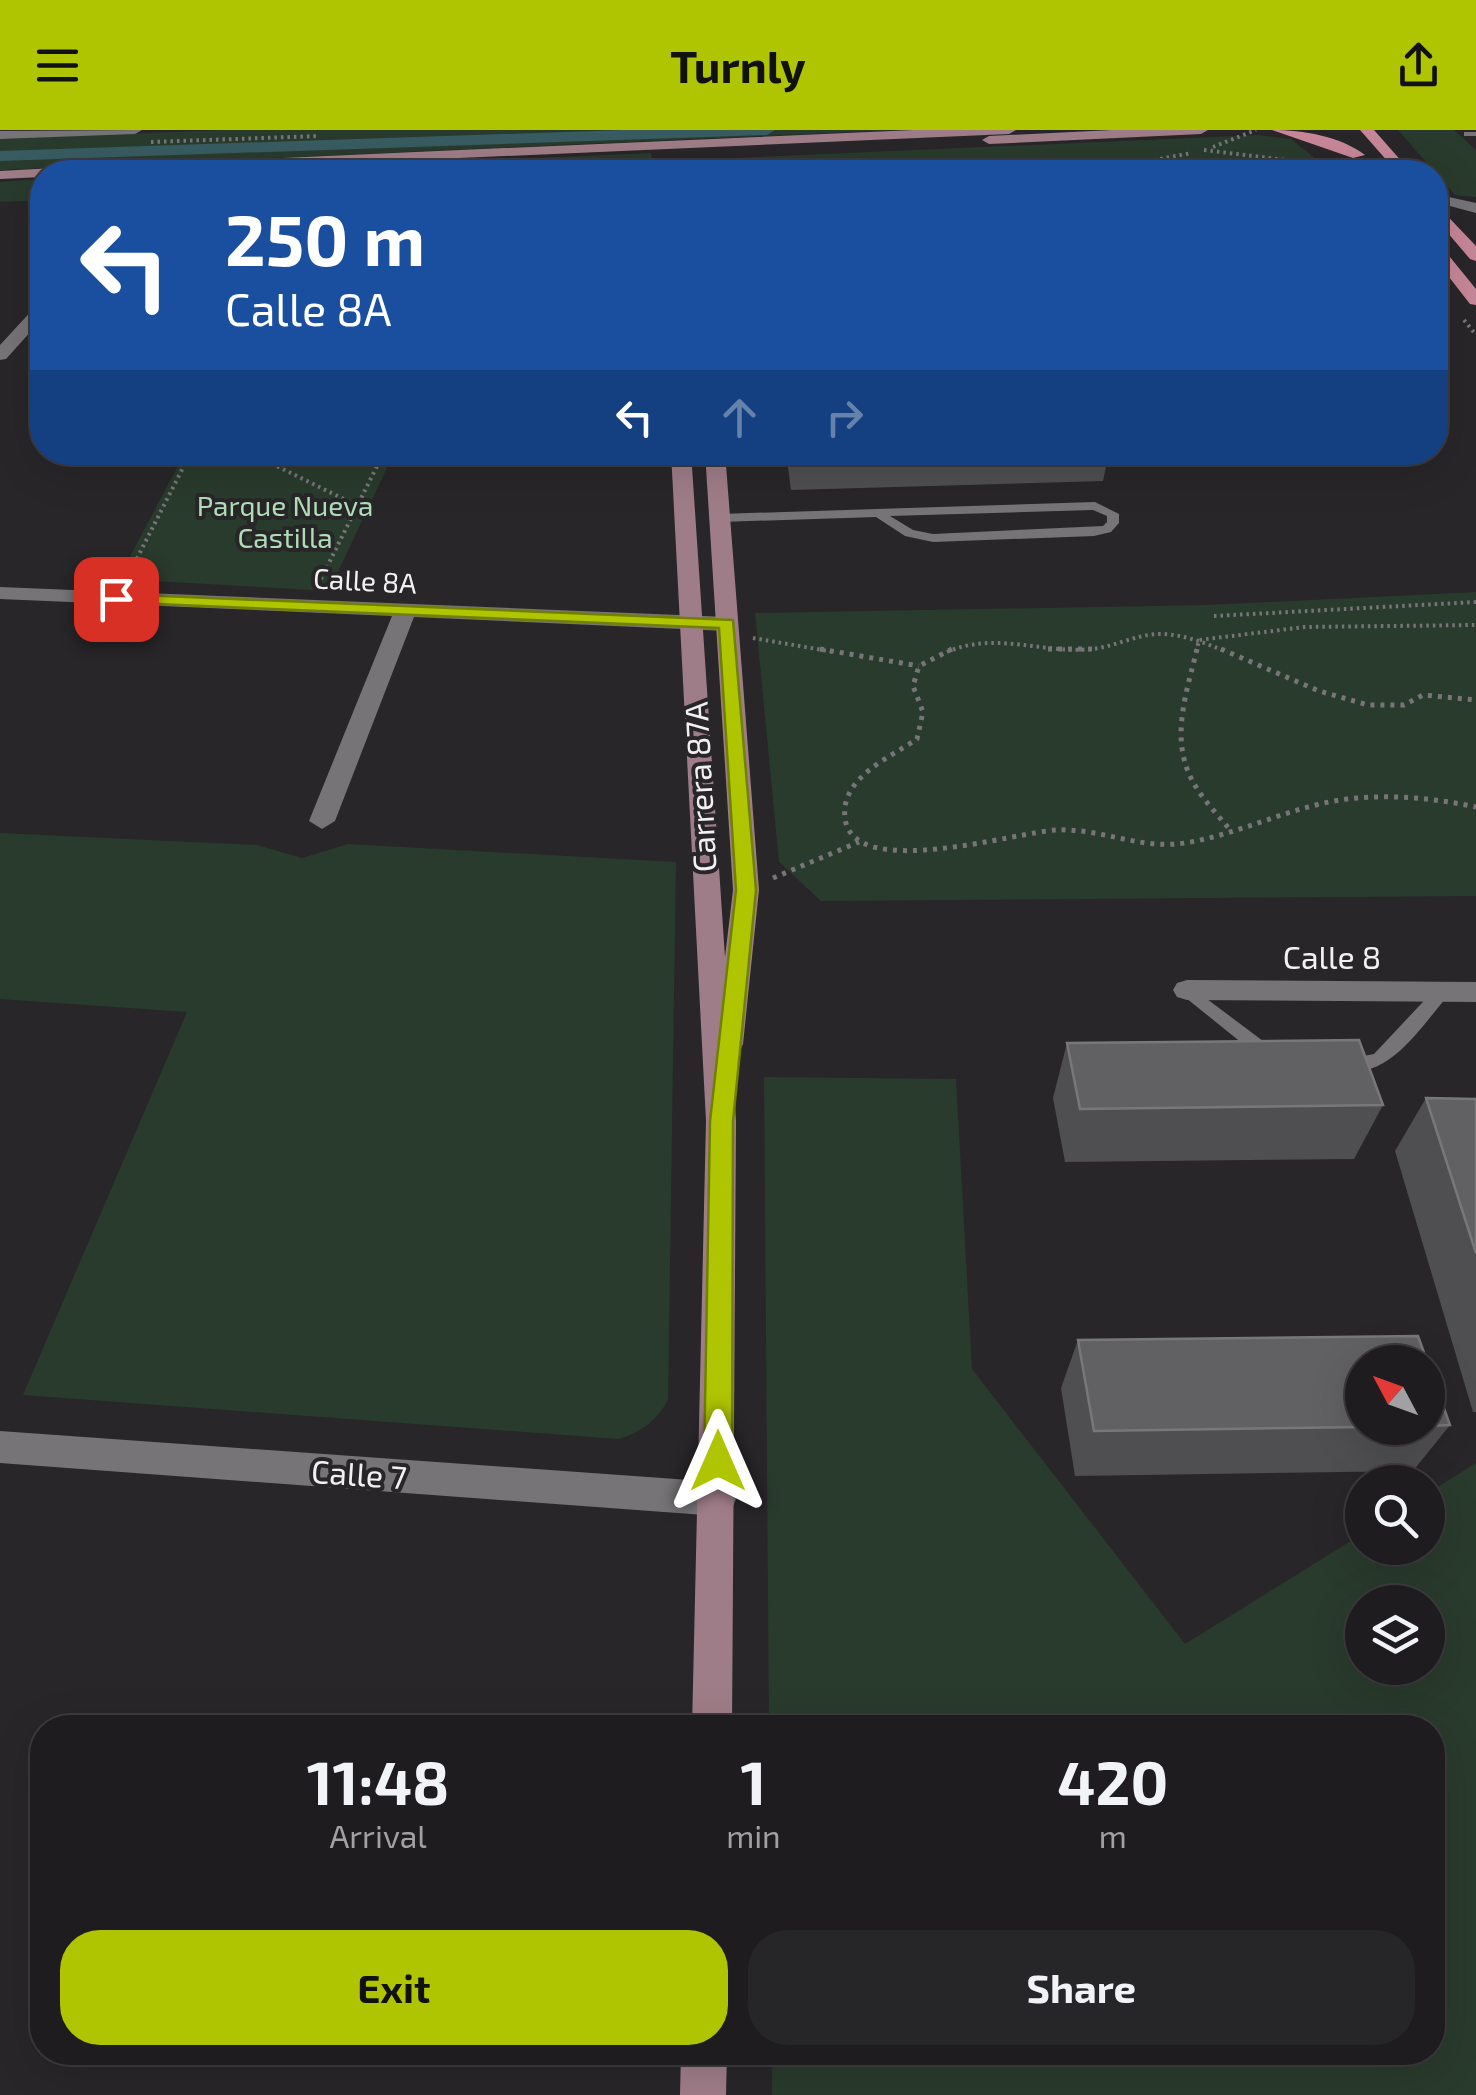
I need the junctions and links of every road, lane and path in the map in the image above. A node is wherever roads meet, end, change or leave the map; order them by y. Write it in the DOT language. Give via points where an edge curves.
graph roads {
  1 [pos="135,130"];
  2 [pos="1010,130"];
  3 [pos="1201,130"];
  4 [pos="1278,130"];
  5 [pos="1335,130"];
  6 [pos="1368,130"];
  7 [pos="0,135"];
  8 [pos="322,136"];
  9 [pos="152,142"];
  10 [pos="694,149"];
  11 [pos="1358,155"];
  12 [pos="666,157"];
  13 [pos="550,160"];
  14 [pos="656,160"];
  15 [pos="734,160"];
  16 [pos="1362,160"];
  17 [pos="1394,160"];
  18 [pos="30,174"];
  19 [pos="0,175"];
  20 [pos="1448,201"];
  21 [pos="1476,208"];
  22 [pos="1448,223"];
  23 [pos="1476,256"];
  24 [pos="1448,265"];
  25 [pos="1476,300"];
  26 [pos="30,323"];
  27 [pos="0,355"];
  28 [pos="185,465"];
  29 [pos="274,465"];
  30 [pos="378,465"];
  31 [pos="683,465"];
  32 [pos="716,465"];
  33 [pos="358,506"];
  34 [pos="882,516"];
  35 [pos="720,518"];
  36 [pos="0,593"];
  37 [pos="116,599"];
  38 [pos="1476,602"];
  39 [pos="307,607"];
  40 [pos="405,612"];
  41 [pos="1214,616"];
  42 [pos="690,624"];
  43 [pos="1476,625"];
  44 [pos="728,629"];
  45 [pos="1198,640"];
  46 [pos="919,666"];
  47 [pos="1476,700"];
  48 [pos="1476,807"];
  49 [pos="322,821"];
  50 [pos="1230,830"];
  51 [pos="859,842"];
  52 [pos="746,890"];
  53 [pos="1187,990"];
  54 [pos="1442,992"];
  55 [pos="1476,992"];
  56 [pos="1283,1062"];
  57 [pos="1335,1066"];
  58 [pos="721,1121"];
  59 [pos="0,1447"];
  60 [pos="718,1499"];
  61 [pos="712,1715"];
  62 [pos="704,2065"];
  63 [pos="703,2095"];
  1 -- 7 [label="street"];
  2 -- 10 [label="street"];
  3 -- 10 [label="street"];
  4 -- 11 [label="main road"];
  5 -- 11 [label="main road"];
  6 -- 17 [label="main road"];
  8 -- 9 [label="path"];
  10 -- 12 [label="street"];
  10 -- 15 [label="path"];
  11 -- 16 [label="main road"];
  12 -- 13 [label="street"];
  12 -- 14 [label="path"];
  18 -- 19 [label="street"];
  20 -- 21 [label="street"];
  22 -- 23 [label="main road"];
  24 -- 25 [label="main road"];
  26 -- 27 [label="street"];
  28 -- 37 [label="path"];
  29 -- 33 [label="path"];
  30 -- 33 [label="path"];
  31 -- 42 [label="street, Carrera 87A"];
  32 -- 35 [label="street, Carrera 87A"];
  33 -- 39 [label="path"];
  34 -- 34 [label="lane" via="933,538 1094,532 1113,523 1113,514 1096,506"];
  34 -- 35 [label="lane"];
  35 -- 44 [label="street, Carrera 87A"];
  36 -- 37 [label="street, Calle 8A"];
  37 -- 39 [label="street, Calle 8A"];
  38 -- 41 [label="path"];
  39 -- 40 [label="street, Calle 8A"];
  40 -- 42 [label="street, Calle 8A"];
  40 -- 49 [label="street"];
  42 -- 44 [label="street, Calle 8A"];
  42 -- 58 [label="street, Carrera 87A"];
  43 -- 45 [label="path" via="1305,627"];
  44 -- 46 [label="path"];
  44 -- 52 [label="street, Carrera 87A"];
  45 -- 46 [label="path" via="1158,634 1056,651 999,640 952,649"];
  45 -- 47 [label="path" via="1368,705 1404,705 1424,695"];
  45 -- 50 [label="path" via="1180,715 1182,754 1193,784"];
  46 -- 51 [label="path" via="914,686 923,712 917,739 864,775 845,798 846,826"];
  48 -- 50 [label="path" via="1442,798 1335,801"];
  50 -- 51 [label="path" via="1136,848 1056,829 941,849 882,852"];
  51 -- 52 [label="path"];
  52 -- 58 [label="street, Carrera 87A"];
  53 -- 54 [label="street, Calle 8"];
  53 -- 56 [label="lane"];
  54 -- 55 [label="street, Calle 8"];
  54 -- 57 [label="lane" via="1380,1059"];
  58 -- 60 [label="street, Carrera 87A"];
  59 -- 60 [label="street, Calle 7"];
  60 -- 61 [label="street, Carrera 87A"];
  62 -- 63 [label="street"];
}
